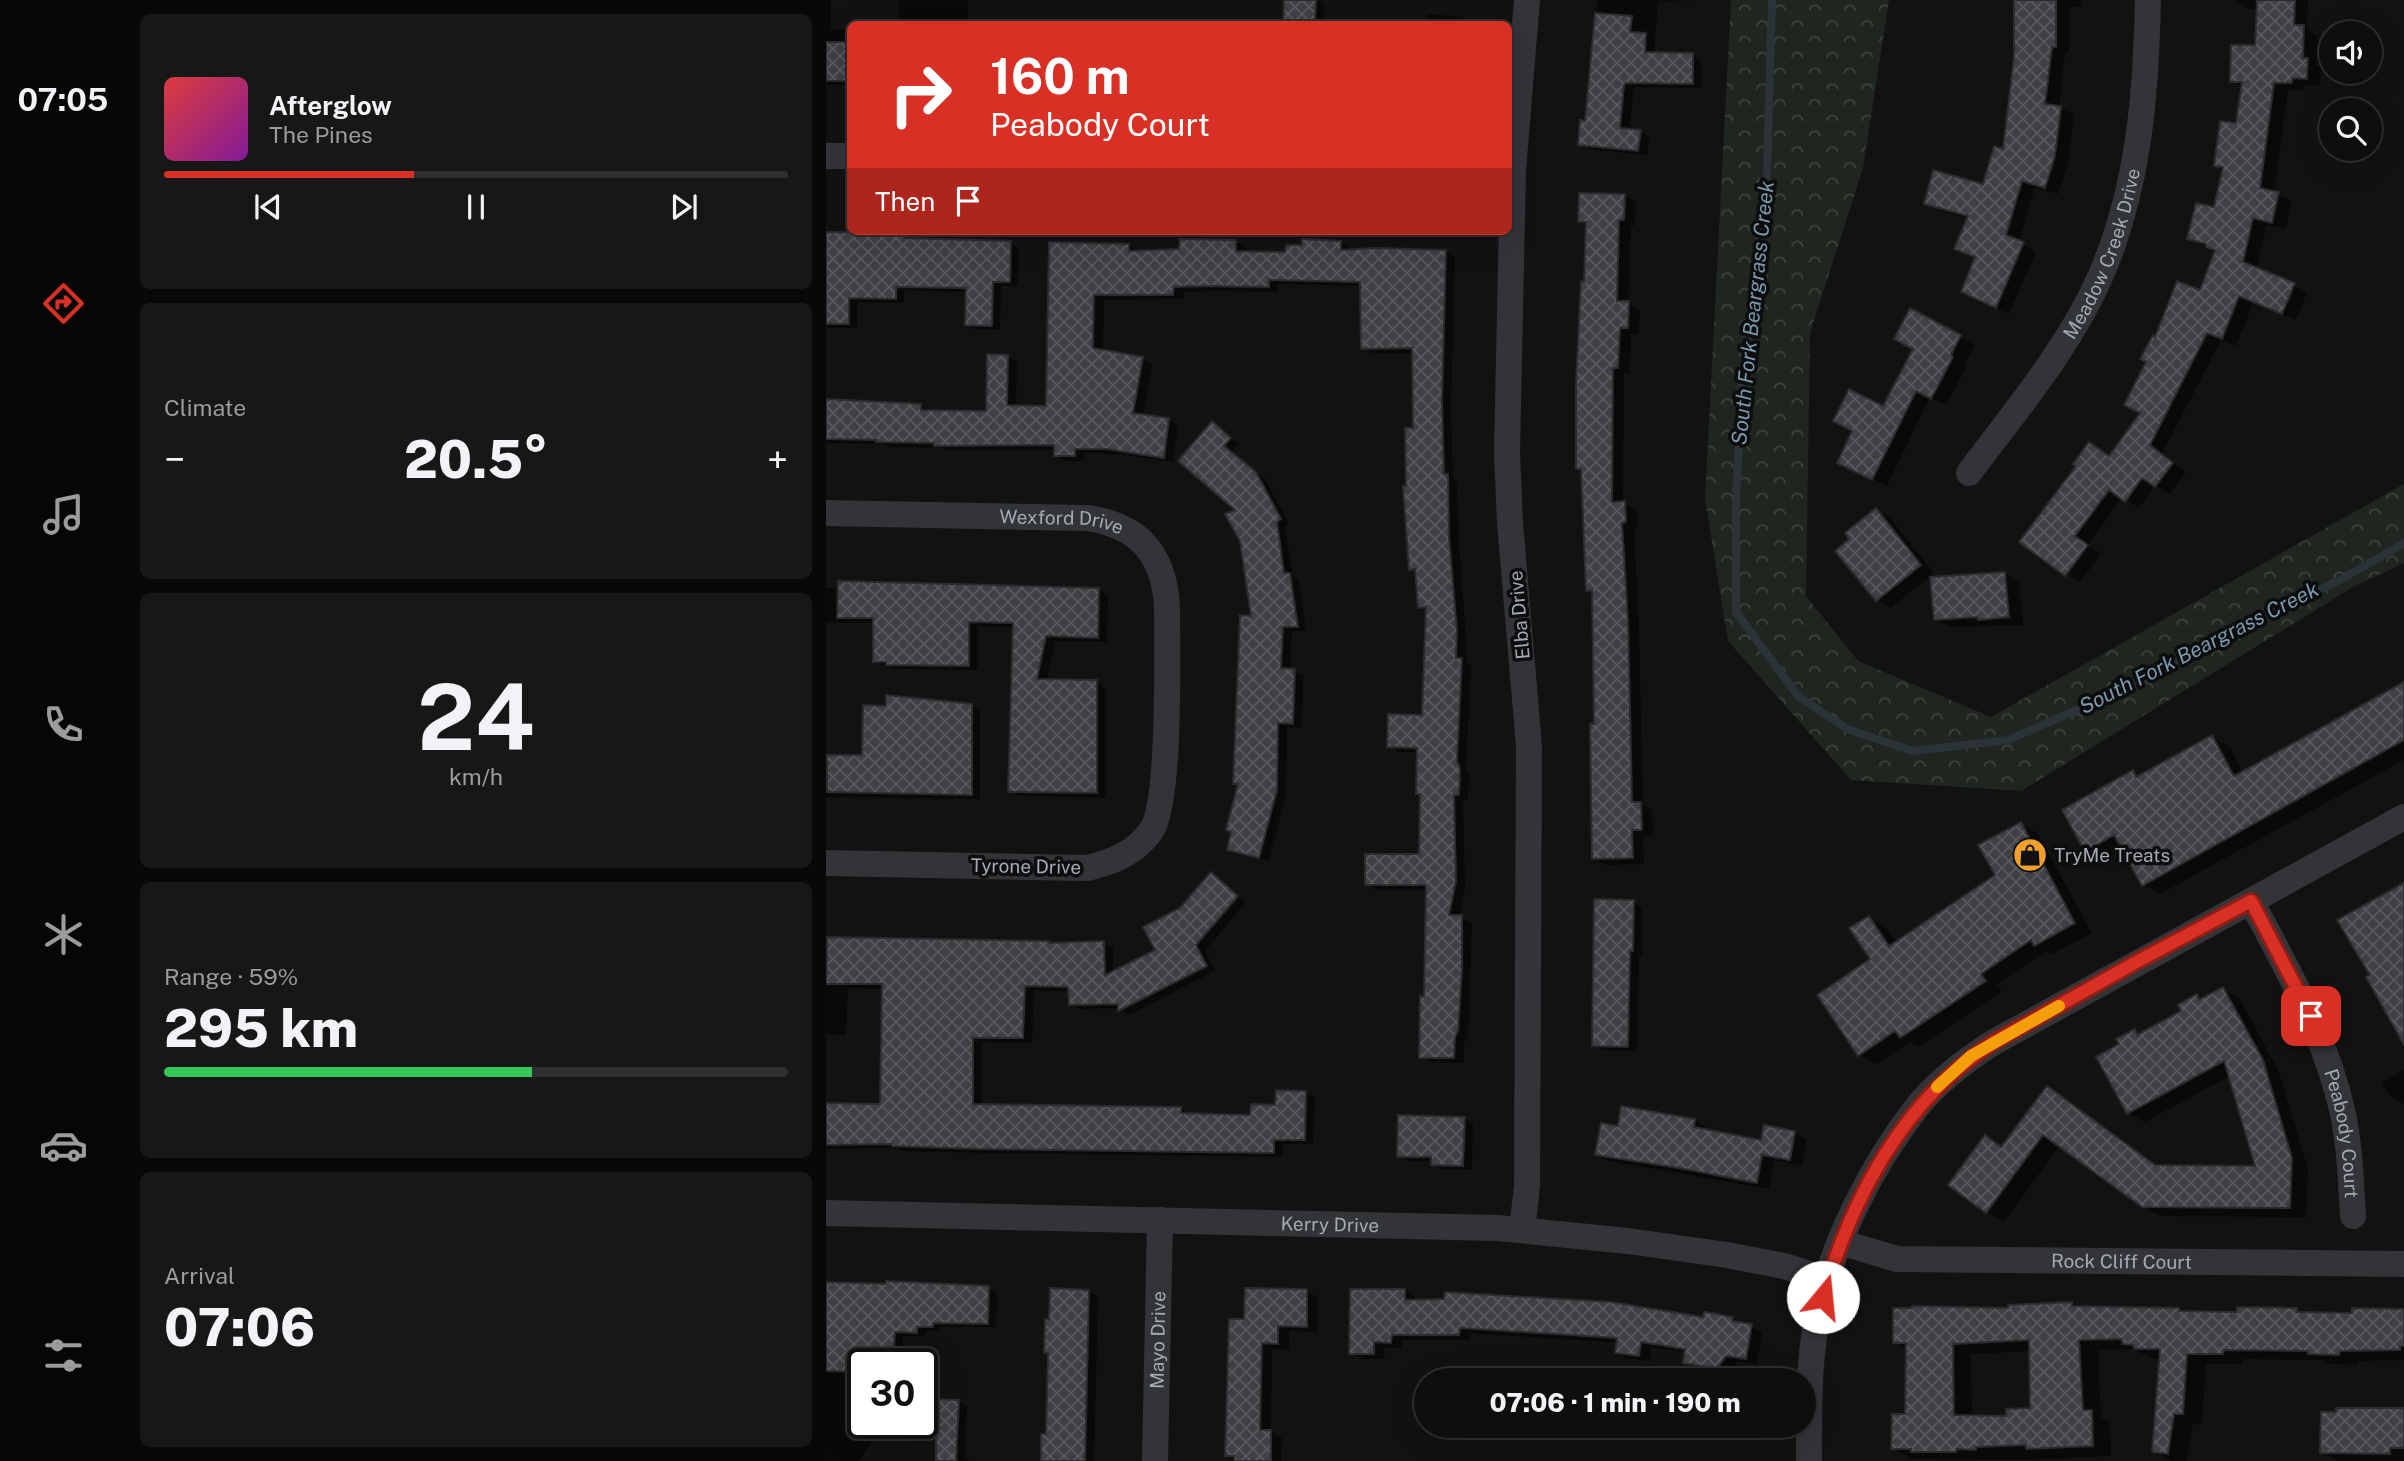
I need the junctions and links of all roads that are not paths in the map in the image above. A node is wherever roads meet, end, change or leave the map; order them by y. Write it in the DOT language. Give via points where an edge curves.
graph roads {
  1 [pos="1528,0"];
  2 [pos="2148,0"];
  3 [pos="826,156"];
  4 [pos="847,156"];
  5 [pos="1512,160"];
  6 [pos="1510,235"];
  7 [pos="1969,473"];
  8 [pos="826,513"];
  9 [pos="1166,685"];
  10 [pos="2404,817"];
  11 [pos="826,863"];
  12 [pos="2251,901"];
  13 [pos="826,1213"];
  14 [pos="2353,1216"];
  15 [pos="1160,1220"];
  16 [pos="1522,1230"];
  17 [pos="1840,1242"];
  18 [pos="2404,1264"];
  19 [pos="1828,1280"];
  20 [pos="1155,1461"];
  21 [pos="1809,1461"];
  1 -- 5 [label="street, Elba Drive"];
  2 -- 7 [label="street, Meadow Creek Drive" via="2142,125 2127,202 2101,275 2049,366"];
  3 -- 4 [label="street"];
  6 -- 16 [label="street, Elba Drive" via="1507,453 1529,746 1527,1186"];
  8 -- 9 [label="street, Wexford Drive" via="1087,518 1120,526 1148,548 1166,585"];
  9 -- 11 [label="street, Tyrone Drive" via="1159,812 1153,830 1125,855 1087,868"];
  10 -- 12 [label="street"];
  12 -- 14 [label="street, Peabody Court" via="2311,1016 2333,1076 2349,1155"];
  12 -- 17 [label="street" via="1971,1056 1917,1107 1879,1164"];
  13 -- 15 [label="street, Kerry Drive"];
  15 -- 16 [label="street, Kerry Drive"];
  15 -- 20 [label="street, Mayo Drive"];
  16 -- 19 [label="street, Kerry Drive" via="1727,1255"];
  17 -- 18 [label="street, Rock Cliff Court" via="1897,1259"];
  17 -- 19 [label="street"];
  19 -- 21 [label="street" via="1811,1355"];
}
